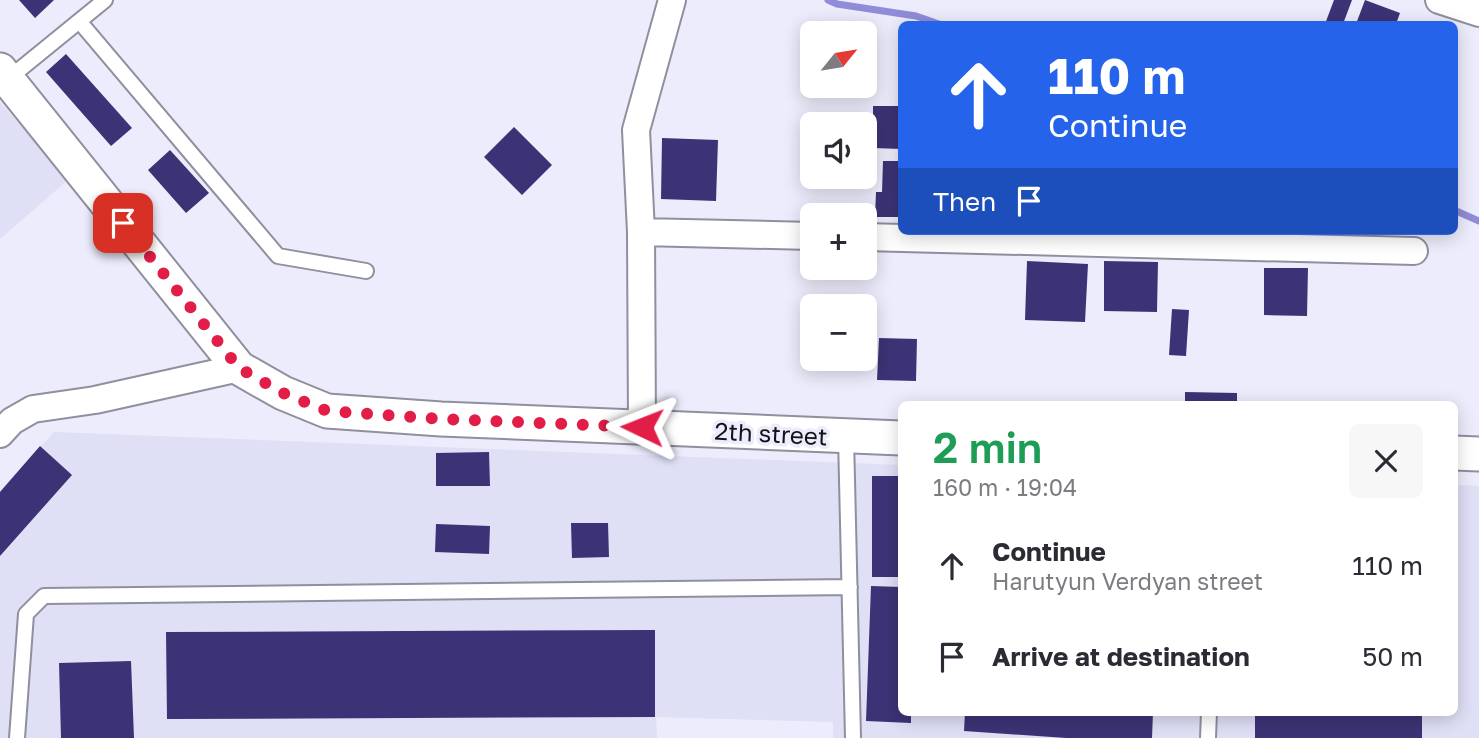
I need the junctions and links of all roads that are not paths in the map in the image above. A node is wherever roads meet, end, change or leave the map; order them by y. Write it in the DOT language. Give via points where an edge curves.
graph roads {
  1 [pos="105,0"];
  2 [pos="672,0"];
  3 [pos="1438,0"];
  4 [pos="1479,13"];
  5 [pos="79,21"];
  6 [pos="4,74"];
  7 [pos="641,232"];
  8 [pos="800,236"];
  9 [pos="877,237"];
  10 [pos="1414,251"];
  11 [pos="366,271"];
  12 [pos="239,368"];
  13 [pos="642,427"];
  14 [pos="0,434"];
  15 [pos="846,437"];
  16 [pos="898,438"];
  17 [pos="1458,453"];
  18 [pos="1479,454"];
  19 [pos="850,587"];
  20 [pos="1209,716"];
  21 [pos="17,738"];
  22 [pos="853,738"];
  23 [pos="1208,738"];
  1 -- 5 [label="lane"];
  2 -- 7 [label="street" via="636,130"];
  3 -- 4 [label="street"];
  5 -- 6 [label="lane"];
  5 -- 11 [label="lane" via="278,256"];
  6 -- 12 [label="street"];
  7 -- 8 [label="street"];
  7 -- 13 [label="street"];
  9 -- 10 [label="street"];
  12 -- 13 [label="street, 2th street" via="327,411"];
  12 -- 14 [label="street" via="33,409"];
  13 -- 15 [label="street, 2th street"];
  15 -- 16 [label="street, 2th street"];
  15 -- 19 [label="lane"];
  17 -- 18 [label="street"];
  19 -- 21 [label="lane" via="44,596 26,614"];
  19 -- 22 [label="lane"];
  20 -- 23 [label="lane"];
}
